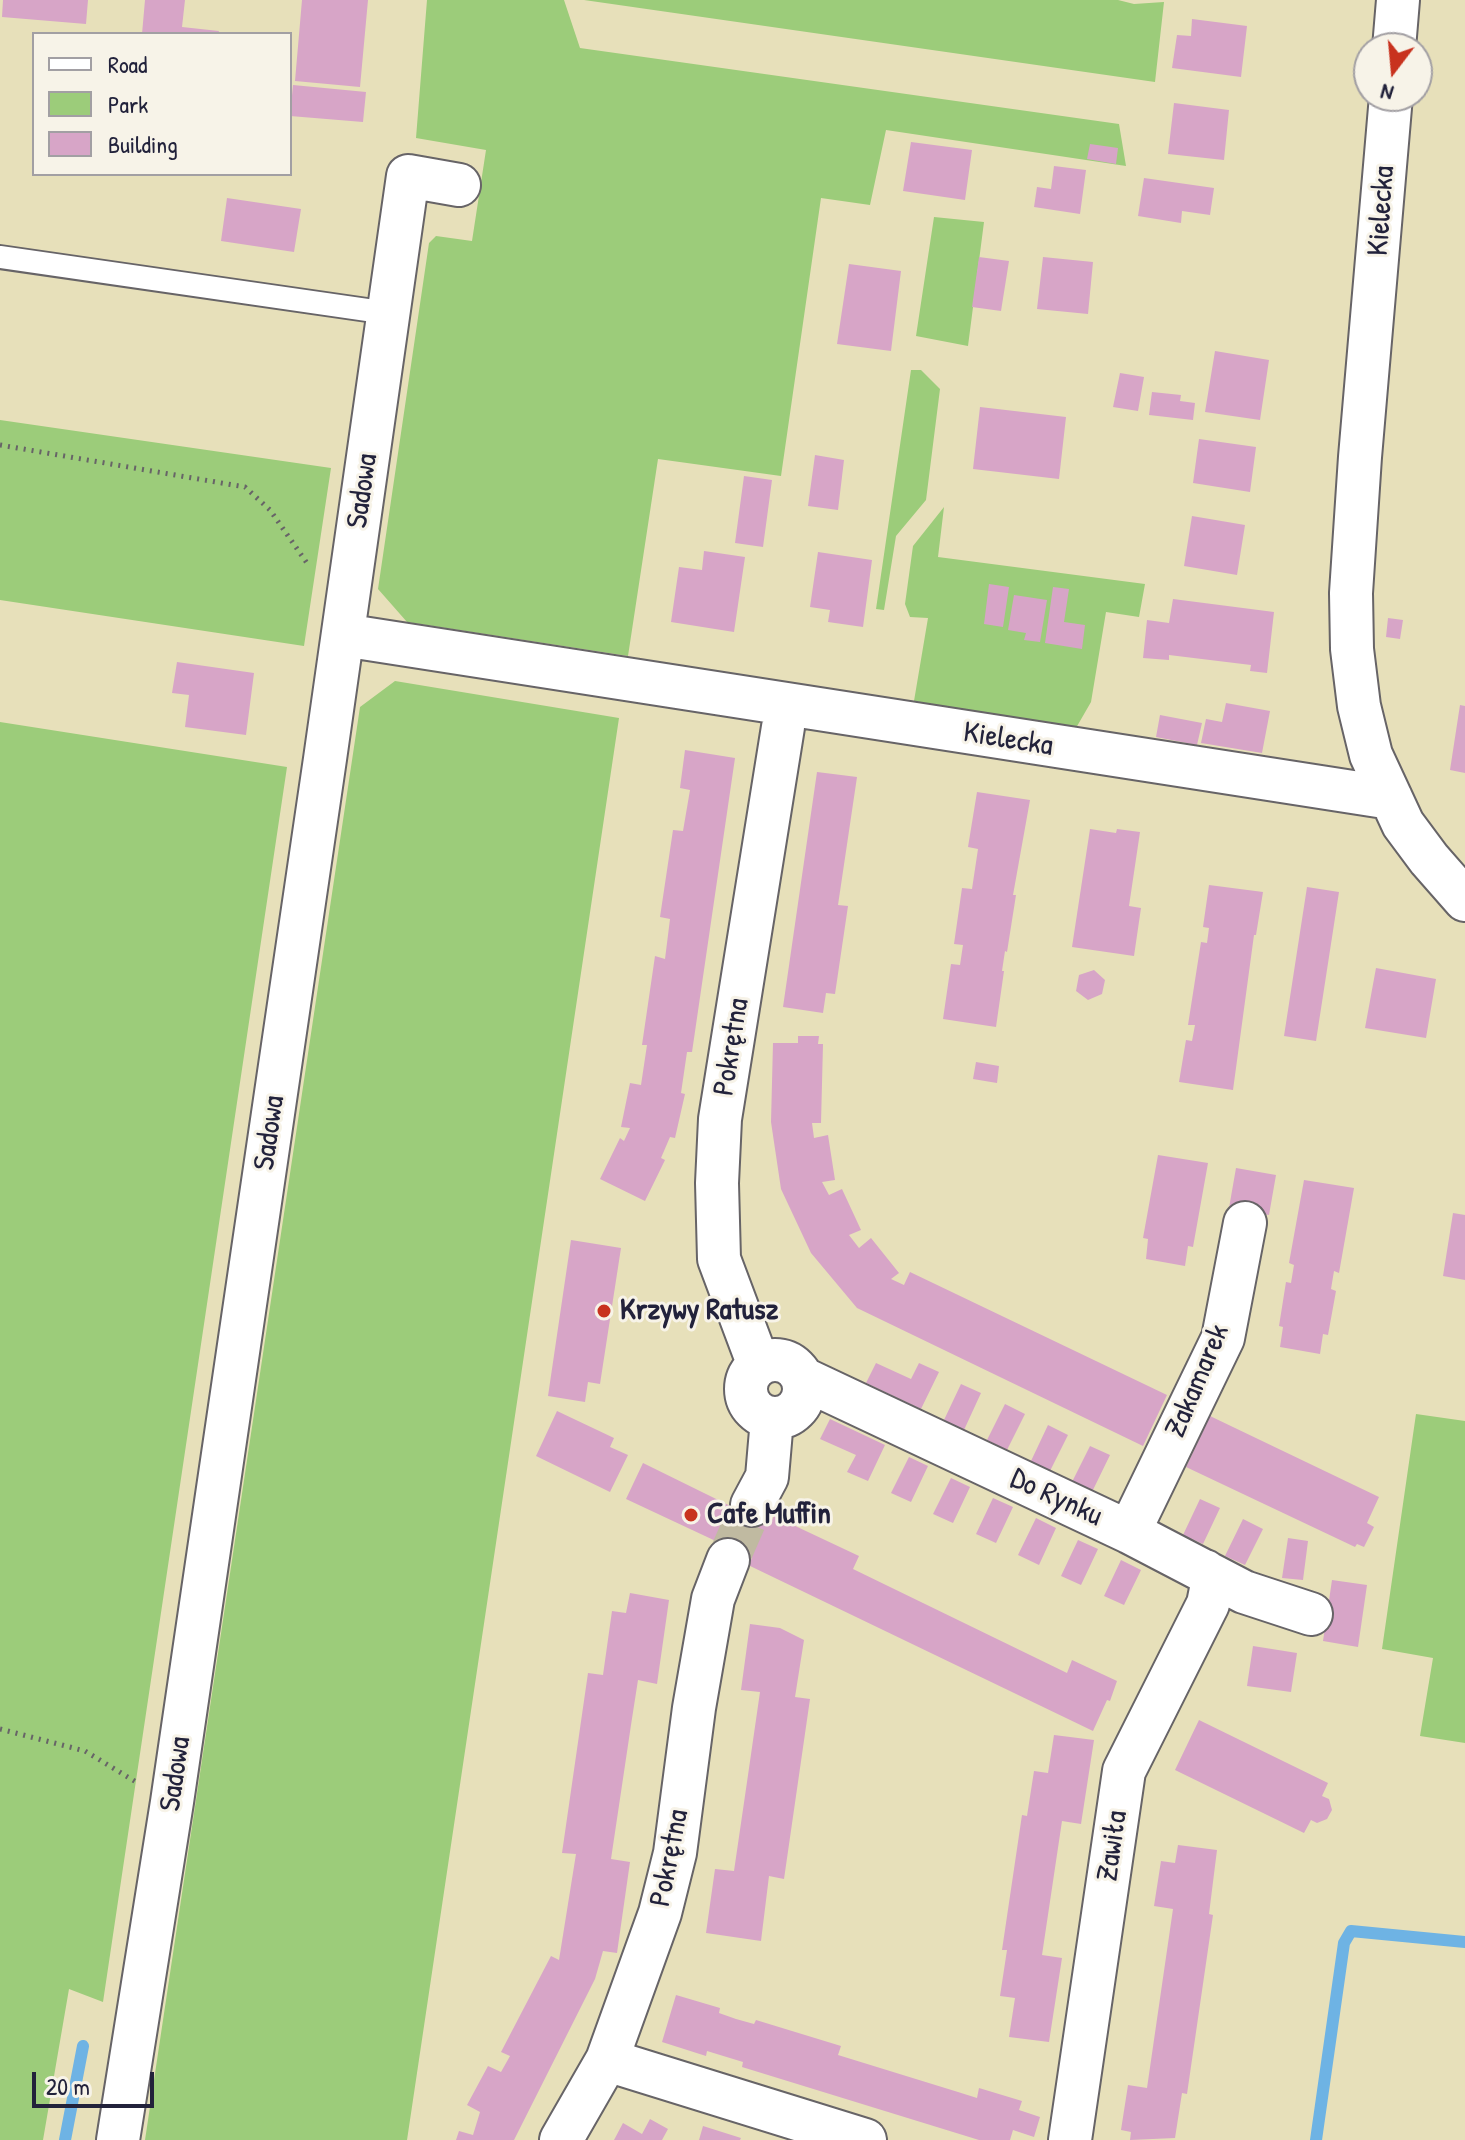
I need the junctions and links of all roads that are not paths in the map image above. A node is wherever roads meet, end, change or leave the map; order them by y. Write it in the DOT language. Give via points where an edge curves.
graph roads {
  1 [pos="1398,0"];
  2 [pos="1395,32"];
  3 [pos="1390,112"];
  4 [pos="459,185"];
  5 [pos="0,257"];
  6 [pos="388,313"];
  7 [pos="343,635"];
  8 [pos="783,727"];
  9 [pos="1391,798"];
  10 [pos="1465,900"];
  11 [pos="1245,1223"];
  12 [pos="758,1363"];
  13 [pos="802,1378"];
  14 [pos="772,1419"];
  15 [pos="752,1505"];
  16 [pos="1129,1532"];
  17 [pos="728,1560"];
  18 [pos="1205,1571"];
  19 [pos="1311,1614"];
  20 [pos="607,2060"];
  21 [pos="118,2140"];
  22 [pos="561,2140"];
  23 [pos="864,2140"];
  24 [pos="1070,2140"];
  1 -- 2 [label="street"];
  3 -- 9 [label="street, Kielecka" via="1351,593 1359,706 1371,755"];
  4 -- 6 [label="street, Sadowa" via="408,176"];
  5 -- 6 [label="lane"];
  6 -- 7 [label="street, Sadowa"];
  7 -- 9 [label="street, Kielecka"];
  7 -- 21 [label="street, Sadowa"];
  8 -- 12 [label="street, Pokrętna" via="720,1119 717,1183 719,1259"];
  9 -- 10 [label="street, Kielecka" via="1411,835"];
  11 -- 16 [label="street, Zakamarek" via="1223,1338"];
  12 -- 13 [label="street" via="787,1361"];
  12 -- 14 [label="street" via="744,1390 749,1404"];
  13 -- 14 [label="street" via="802,1401 795,1411"];
  13 -- 16 [label="street, Do Rynku"];
  14 -- 15 [label="street" via="767,1477"];
  16 -- 18 [label="street, Do Rynku"];
  17 -- 20 [label="street, Pokrętna" via="713,1599 675,1853 660,1913"];
  18 -- 19 [label="street, Do Rynku" via="1244,1592"];
  18 -- 24 [label="street, Zawiła" via="1212,1584 1208,1604 1124,1771"];
  20 -- 22 [label="street, Pokrętna"];
  20 -- 23 [label="street"];
}
